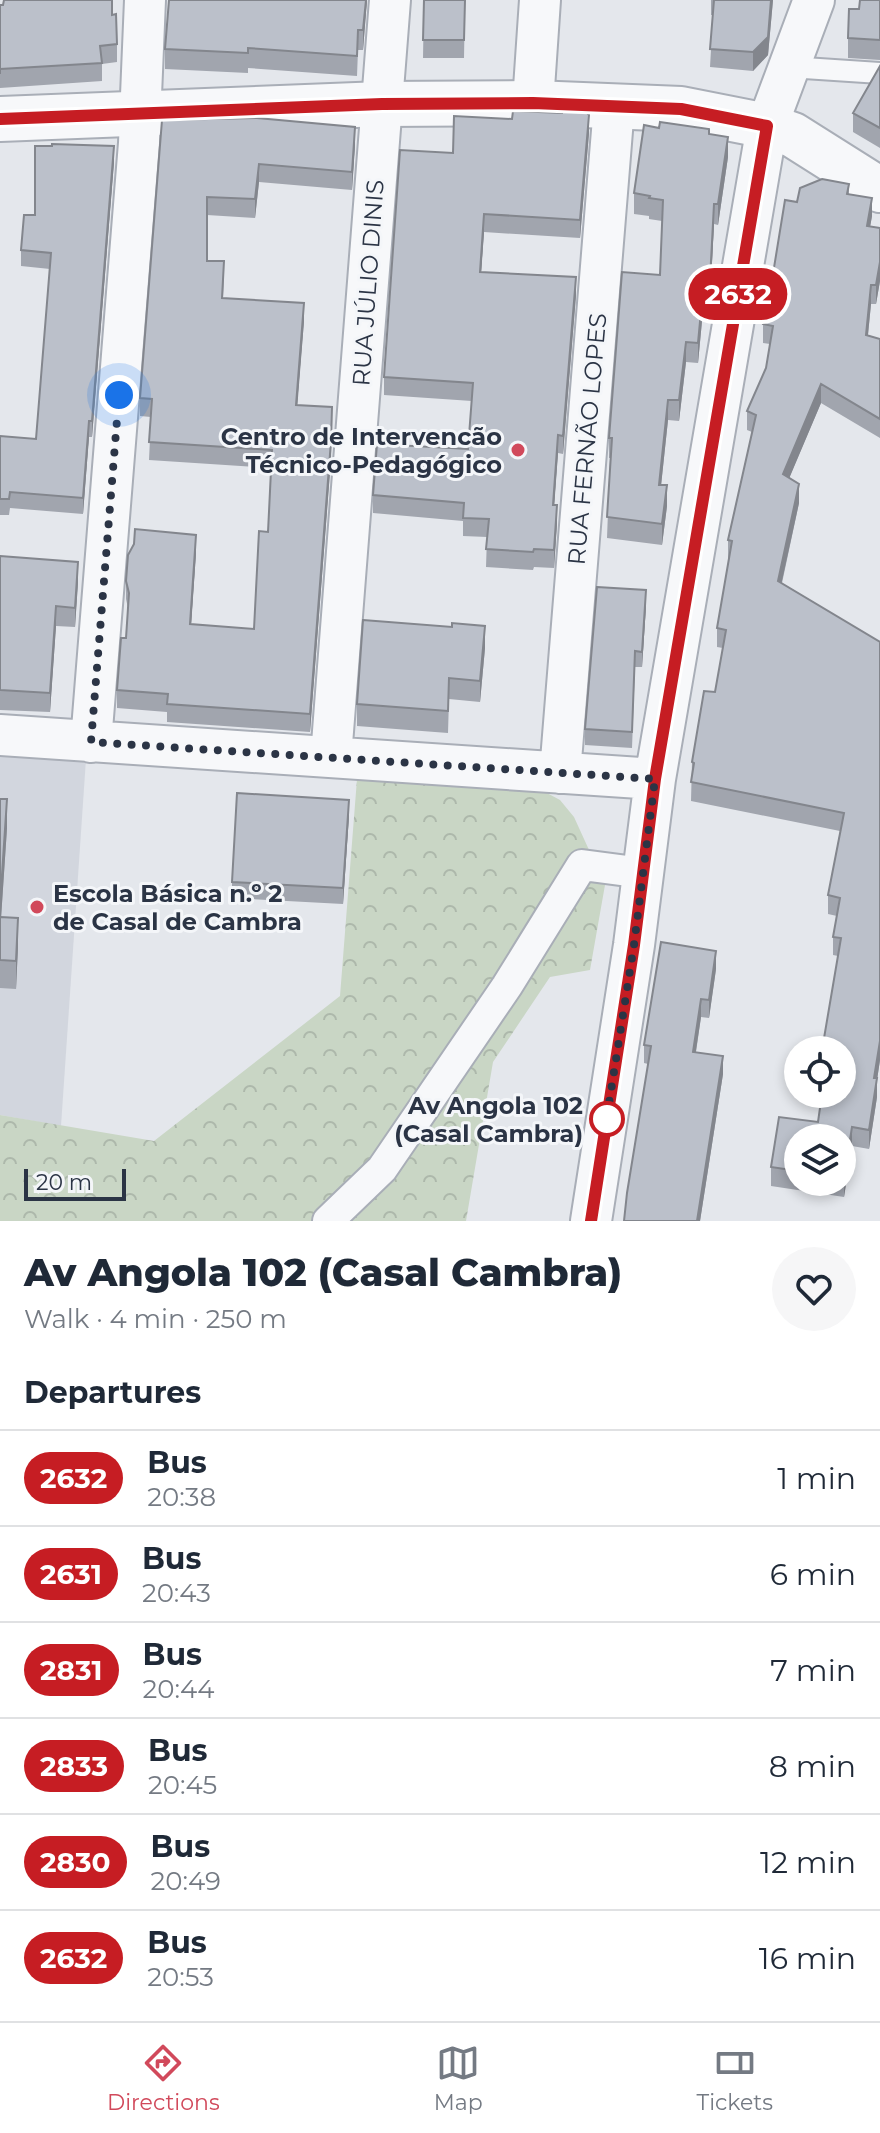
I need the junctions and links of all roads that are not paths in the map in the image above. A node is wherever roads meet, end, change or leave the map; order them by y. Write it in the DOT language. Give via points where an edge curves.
graph roads {
  1 [pos="145,0"];
  2 [pos="390,0"];
  3 [pos="540,0"];
  4 [pos="814,0"];
  5 [pos="789,67"];
  6 [pos="880,73"];
  7 [pos="533,103"];
  8 [pos="382,104"];
  9 [pos="614,106"];
  10 [pos="140,114"];
  11 [pos="0,119"];
  12 [pos="767,126"];
  13 [pos="880,190"];
  14 [pos="0,735"];
  15 [pos="91,742"];
  16 [pos="331,757"];
  17 [pos="560,773"];
  18 [pos="655,779"];
  19 [pos="643,873"];
  20 [pos="328,1221"];
  21 [pos="591,1221"];
  1 -- 10 [label="street"];
  2 -- 8 [label="street, RUA JÚLIO DINIS"];
  3 -- 7 [label="street"];
  4 -- 5 [label="street"];
  5 -- 6 [label="lane"];
  5 -- 12 [label="street"];
  7 -- 8 [label="street"];
  7 -- 9 [label="street"];
  8 -- 10 [label="street"];
  8 -- 16 [label="street, RUA JÚLIO DINIS"];
  9 -- 12 [label="street" via="681,109"];
  9 -- 17 [label="street, RUA FERNÃO LOPES"];
  10 -- 11 [label="street"];
  10 -- 15 [label="street"];
  12 -- 13 [label="street" via="793,135"];
  12 -- 18 [label="street"];
  14 -- 15 [label="street"];
  15 -- 16 [label="street"];
  16 -- 17 [label="street"];
  17 -- 18 [label="street"];
  18 -- 19 [label="street"];
  19 -- 20 [label="street" via="582,865 382,1169"];
  19 -- 21 [label="street"];
}
